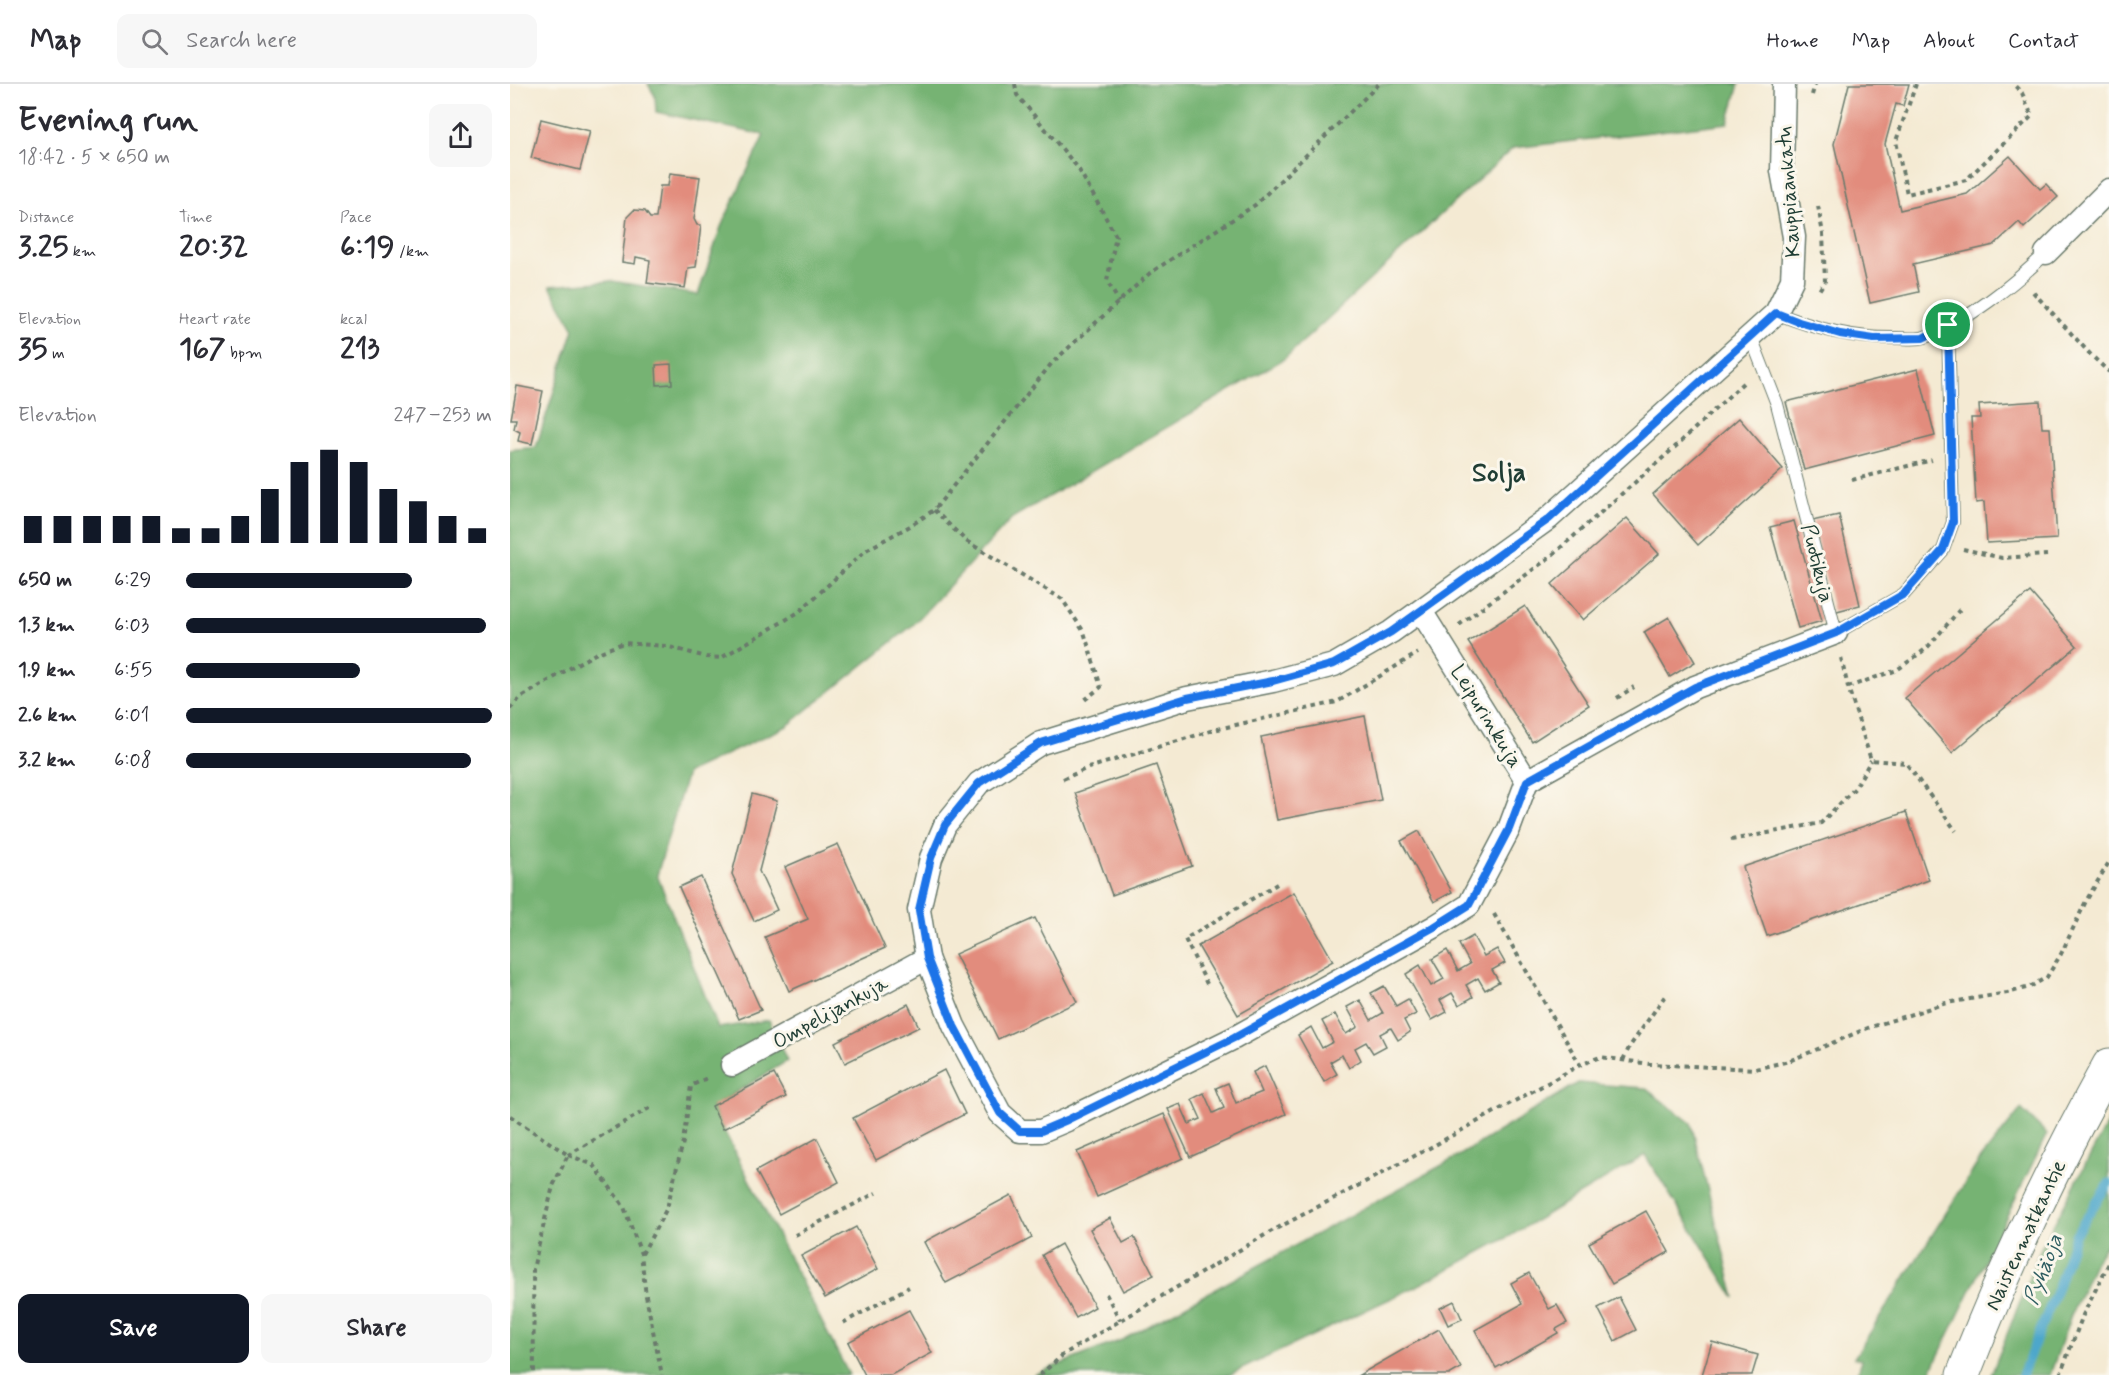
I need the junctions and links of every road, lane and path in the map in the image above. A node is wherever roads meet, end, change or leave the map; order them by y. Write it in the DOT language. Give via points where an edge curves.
graph roads {
  1 [pos="1015,84"];
  2 [pos="1380,84"];
  3 [pos="1784,84"];
  4 [pos="1815,84"];
  5 [pos="1916,84"];
  6 [pos="2013,84"];
  7 [pos="1811,98"];
  8 [pos="2109,190"];
  9 [pos="1816,201"];
  10 [pos="2046,253"];
  11 [pos="2021,278"];
  12 [pos="1825,280"];
  13 [pos="1119,302"];
  14 [pos="1776,313"];
  15 [pos="1948,325"];
  16 [pos="1750,337"];
  17 [pos="2109,372"];
  18 [pos="1953,455"];
  19 [pos="1852,480"];
  20 [pos="934,510"];
  21 [pos="1945,544"];
  22 [pos="2047,555"];
  23 [pos="1962,607"];
  24 [pos="1421,611"];
  25 [pos="1836,633"];
  26 [pos="1848,687"];
  27 [pos="1079,704"];
  28 [pos="510,709"];
  29 [pos="1871,760"];
  30 [pos="1527,781"];
  31 [pos="1956,831"];
  32 [pos="1731,840"];
  33 [pos="2109,862"];
  34 [pos="1277,884"];
  35 [pos="1479,888"];
  36 [pos="927,958"];
  37 [pos="1207,984"];
  38 [pos="1667,993"];
  39 [pos="1623,1060"];
  40 [pos="732,1065"];
  41 [pos="1580,1065"];
  42 [pos="2109,1065"];
  43 [pos="691,1086"];
  44 [pos="651,1107"];
  45 [pos="510,1116"];
  46 [pos="568,1155"];
  47 [pos="876,1193"];
  48 [pos="795,1235"];
  49 [pos="641,1254"];
  50 [pos="2109,1263"];
  51 [pos="909,1287"];
  52 [pos="1106,1294"];
  53 [pos="1120,1320"];
  54 [pos="843,1323"];
  55 [pos="534,1375"];
  56 [pos="662,1375"];
  57 [pos="1040,1375"];
  58 [pos="1963,1375"];
  59 [pos="2060,1375"];
  1 -- 13 [label="path" via="1017,95 1078,168 1116,236 1107,281"];
  2 -- 13 [label="path" via="1255,204 1150,273"];
  3 -- 14 [label="street, Kauppiaankatu" via="1782,171 1794,237 1792,280"];
  4 -- 7 [label="path"];
  5 -- 6 [label="path" via="1896,141 1907,194 1966,180 2032,116 2022,93"];
  8 -- 10 [label="street"];
  9 -- 12 [label="path" via="1823,234"];
  10 -- 11 [label="lane"];
  11 -- 15 [label="lane"];
  11 -- 17 [label="path"];
  13 -- 20 [label="path" via="1052,363"];
  14 -- 15 [label="lane" via="1840,334 1874,339 1923,338"];
  14 -- 16 [label="street, Kauppiaankatu"];
  15 -- 18 [label="lane"];
  16 -- 24 [label="street, Kauppiaankatu" via="1549,519"];
  16 -- 25 [label="lane, Puotikuja" via="1777,404"];
  18 -- 19 [label="path"];
  18 -- 21 [label="lane" via="1953,522"];
  20 -- 27 [label="path" via="966,541 1062,599 1084,632 1101,687"];
  20 -- 28 [label="path" via="866,550 799,612 721,658 666,646 623,644 575,665 520,698"];
  21 -- 22 [label="path" via="2002,558"];
  21 -- 25 [label="lane" via="1904,594"];
  23 -- 26 [label="path" via="1927,648 1897,670"];
  24 -- 30 [label="street, Leipurinkuja"];
  24 -- 36 [label="street, Kauppiaankatu" via="1334,664 1187,698 1041,743 979,783 945,825 931,858 919,910"];
  25 -- 26 [label="path"];
  25 -- 30 [label="street" via="1695,687"];
  26 -- 29 [label="path"];
  29 -- 31 [label="path" via="1906,763"];
  29 -- 32 [label="path" via="1855,788 1821,823"];
  30 -- 35 [label="street, Leipurinkuja" via="1509,829"];
  33 -- 39 [label="path" via="2061,954 2047,976 2030,987 1946,1003 1868,1028 1790,1061 1755,1069 1650,1065"];
  34 -- 37 [label="path" via="1185,939"];
  35 -- 36 [label="street, Leipurinkuja" via="1469,905 1320,991 1234,1038 1041,1131 1020,1131 1000,1113 954,1026"];
  35 -- 41 [label="path"];
  36 -- 40 [label="street, Ompelijankuja"];
  38 -- 39 [label="path"];
  39 -- 41 [label="path" via="1600,1057"];
  41 -- 53 [label="path" via="1270,1232"];
  42 -- 58 [label="main road, Naistenmatkantie" via="2025,1229"];
  43 -- 49 [label="path" via="667,1208"];
  44 -- 46 [label="path"];
  45 -- 46 [label="path"];
  46 -- 49 [label="path" via="594,1165 624,1207"];
  46 -- 55 [label="path" via="553,1186 533,1269"];
  47 -- 48 [label="path"];
  49 -- 56 [label="path"];
  50 -- 59 [label="path"];
  51 -- 54 [label="path"];
  52 -- 53 [label="path"];
  53 -- 57 [label="path" via="1064,1354"];
}
